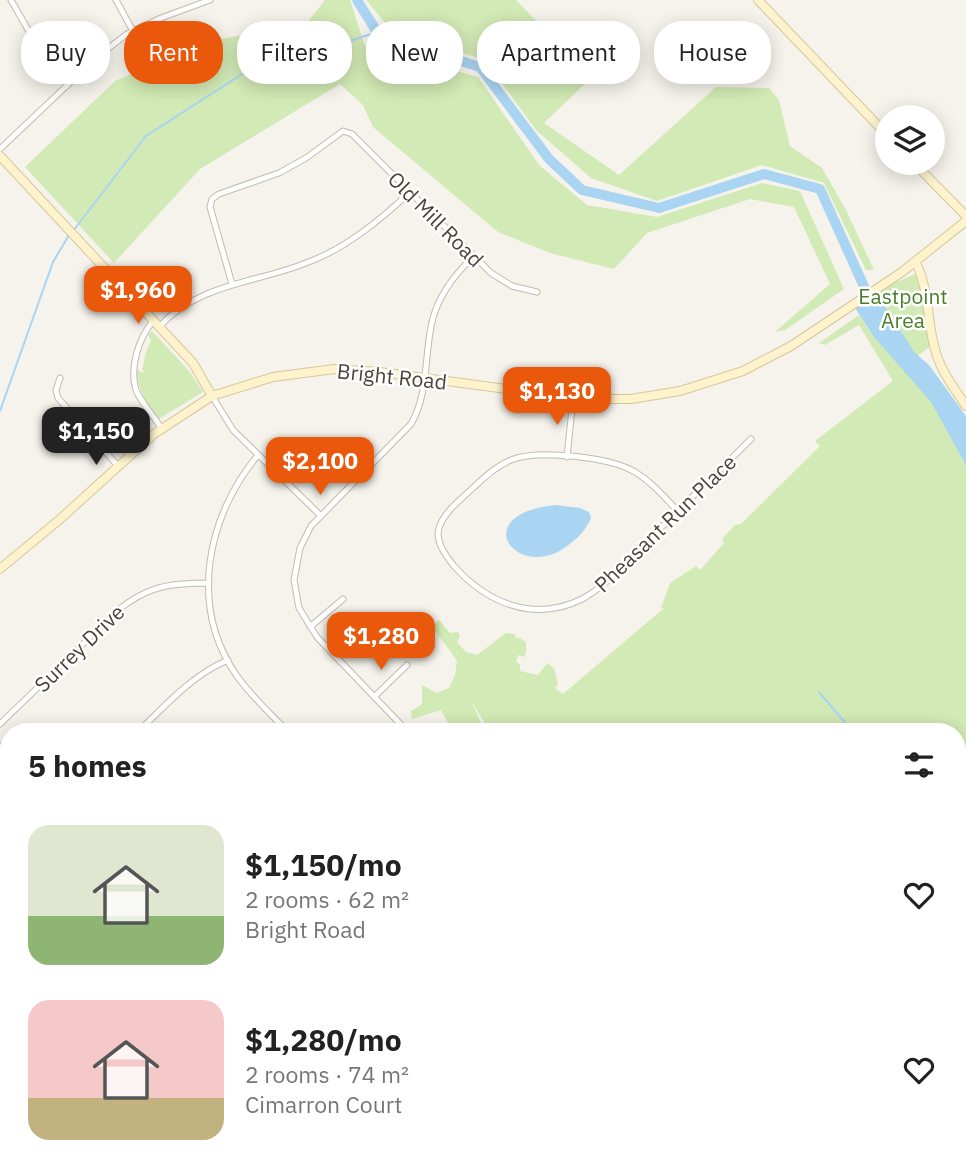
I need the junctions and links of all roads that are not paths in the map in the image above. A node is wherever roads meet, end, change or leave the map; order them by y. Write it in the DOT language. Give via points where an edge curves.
graph roads {
  1 [pos="11,0"];
  2 [pos="116,0"];
  3 [pos="210,0"];
  4 [pos="758,0"];
  5 [pos="128,21"];
  6 [pos="158,21"];
  7 [pos="124,37"];
  8 [pos="68,85"];
  9 [pos="875,122"];
  10 [pos="0,149"];
  11 [pos="0,156"];
  12 [pos="926,175"];
  13 [pos="409,193"];
  14 [pos="966,216"];
  15 [pos="966,221"];
  16 [pos="473,257"];
  17 [pos="916,262"];
  18 [pos="232,284"];
  19 [pos="537,292"];
  20 [pos="156,324"];
  21 [pos="60,378"];
  22 [pos="425,379"];
  23 [pos="212,396"];
  24 [pos="573,399"];
  25 [pos="966,406"];
  26 [pos="161,428"];
  27 [pos="751,439"];
  28 [pos="258,455"];
  29 [pos="567,457"];
  30 [pos="118,466"];
  31 [pos="678,511"];
  32 [pos="320,515"];
  33 [pos="0,569"];
  34 [pos="209,583"];
  35 [pos="343,599"];
  36 [pos="310,627"];
  37 [pos="228,660"];
  38 [pos="407,665"];
  39 [pos="374,697"];
  40 [pos="1,723"];
  41 [pos="147,723"];
  42 [pos="280,723"];
  43 [pos="399,723"];
  1 -- 8 [label="street" via="39,49"];
  2 -- 5 [label="street"];
  3 -- 6 [label="street"];
  4 -- 9 [label="main road"];
  7 -- 8 [label="street"];
  8 -- 10 [label="street"];
  11 -- 20 [label="main road"];
  12 -- 14 [label="main road"];
  13 -- 16 [label="street, Old Mill Road"];
  13 -- 18 [label="street" via="363,232 317,259"];
  13 -- 18 [label="street, Old Mill Road" via="352,134 341,132 279,173 212,199"];
  15 -- 17 [label="main road, Bright Road"];
  16 -- 19 [label="street, Old Mill Road" via="498,278"];
  16 -- 22 [label="street" via="453,278 437,307"];
  17 -- 24 [label="main road, Bright Road" via="773,357 712,383 647,397"];
  17 -- 25 [label="main road" via="928,295 938,360"];
  18 -- 20 [label="street" via="196,298"];
  20 -- 23 [label="main road" via="198,369"];
  20 -- 26 [label="street" via="142,336 134,378 137,392"];
  21 -- 30 [label="street" via="58,398"];
  22 -- 23 [label="main road, Bright Road" via="318,370 273,377"];
  22 -- 24 [label="main road, Bright Road"];
  22 -- 32 [label="street" via="420,406 406,431"];
  23 -- 26 [label="main road, Bright Road"];
  23 -- 28 [label="street" via="228,424"];
  24 -- 29 [label="street"];
  26 -- 30 [label="main road, Bright Road"];
  27 -- 31 [label="street, Pheasant Run Place"];
  28 -- 32 [label="street"];
  28 -- 34 [label="street" via="222,512 211,550"];
  29 -- 31 [label="street" via="629,468"];
  29 -- 31 [label="street, Pheasant Run Place" via="527,456 500,465 442,523 438,534 446,555 470,582 497,601 537,610 584,598"];
  30 -- 33 [label="main road, Bright Road"];
  32 -- 36 [label="street" via="302,541 295,572 296,600"];
  34 -- 37 [label="street" via="214,623"];
  34 -- 40 [label="street, Surrey Drive" via="168,585 136,596"];
  35 -- 36 [label="street"];
  36 -- 39 [label="street"];
  37 -- 41 [label="street" via="189,683"];
  37 -- 42 [label="street"];
  38 -- 39 [label="street"];
  39 -- 43 [label="street"];
}
